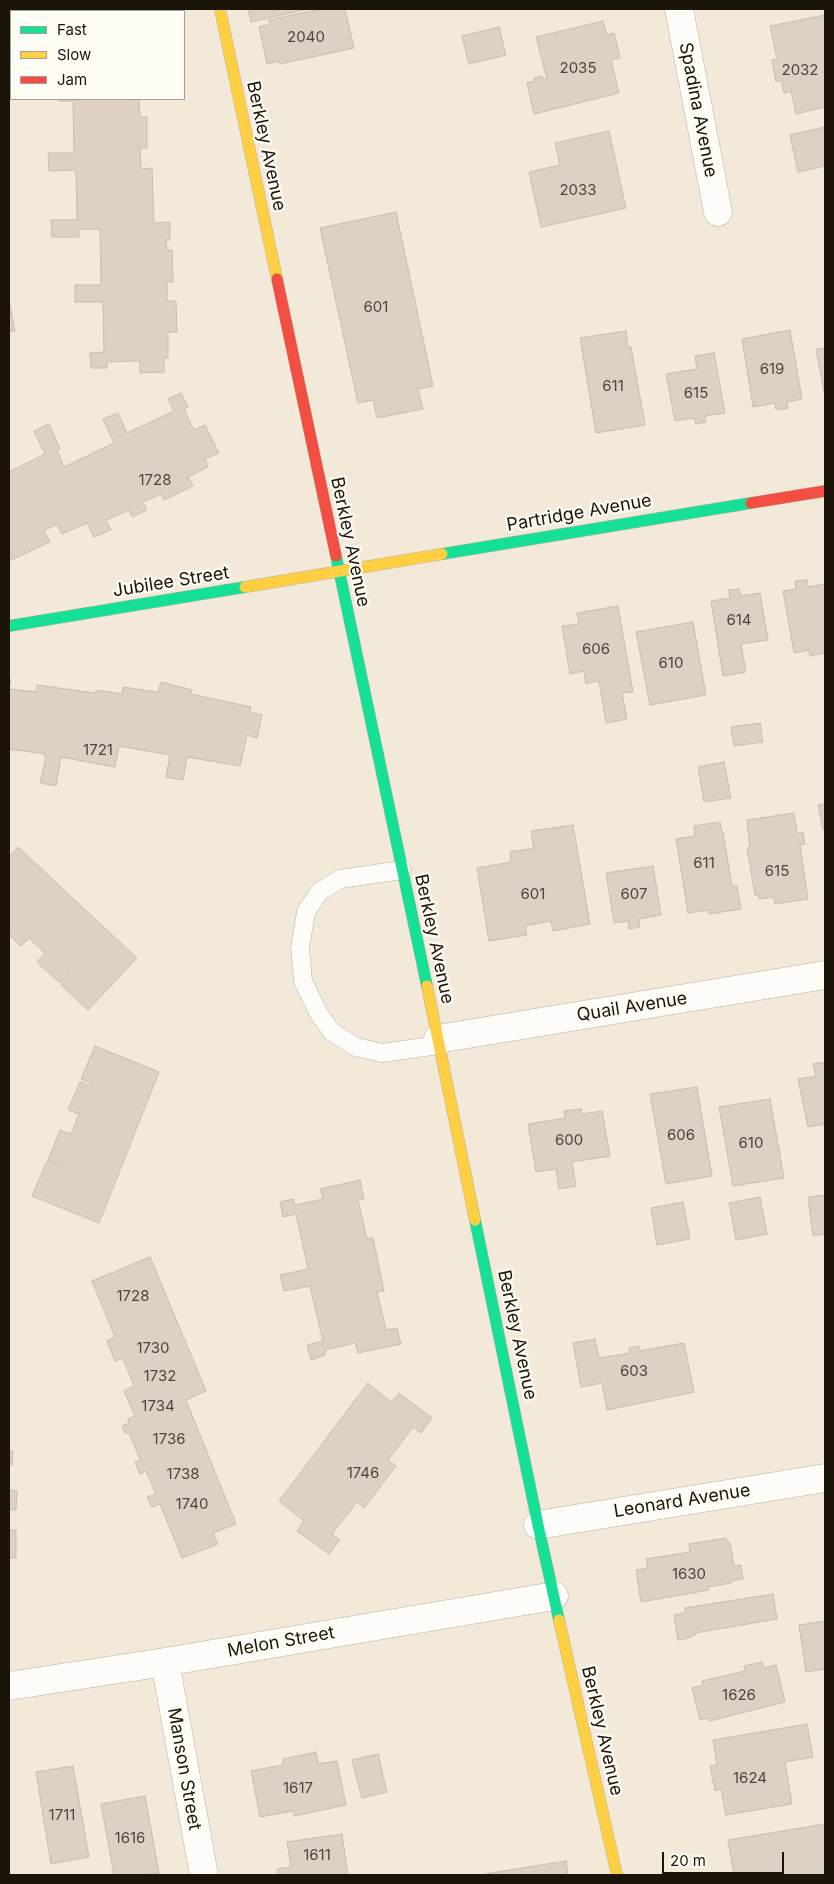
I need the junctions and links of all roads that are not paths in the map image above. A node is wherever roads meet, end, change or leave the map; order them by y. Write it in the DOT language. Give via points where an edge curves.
graph roads {
  1 [pos="220,9"];
  2 [pos="678,9"];
  3 [pos="718,212"];
  4 [pos="825,491"];
  5 [pos="338,571"];
  6 [pos="9,626"];
  7 [pos="402,870"];
  8 [pos="825,975"];
  9 [pos="439,1042"];
  10 [pos="825,1478"];
  11 [pos="538,1524"];
  12 [pos="554,1596"];
  13 [pos="164,1662"];
  14 [pos="9,1686"];
  15 [pos="204,1875"];
  16 [pos="617,1875"];
  1 -- 5 [label="street, Berkley Avenue"];
  2 -- 3 [label="street, Spadina Avenue"];
  4 -- 5 [label="street, Partridge Avenue"];
  5 -- 6 [label="street, Jubilee Street"];
  5 -- 7 [label="street, Berkley Avenue"];
  7 -- 9 [label="street, Berkley Avenue"];
  7 -- 9 [label="lane" via="340,879 319,892 306,912 300,948 303,981 332,1032 356,1047 382,1053"];
  8 -- 9 [label="street, Quail Avenue"];
  9 -- 11 [label="street, Berkley Avenue"];
  10 -- 11 [label="street, Leonard Avenue"];
  11 -- 12 [label="street, Berkley Avenue"];
  12 -- 13 [label="street, Melon Street"];
  12 -- 16 [label="street, Berkley Avenue"];
  13 -- 14 [label="street, Melon Street"];
  13 -- 15 [label="street, Manson Street"];
}
